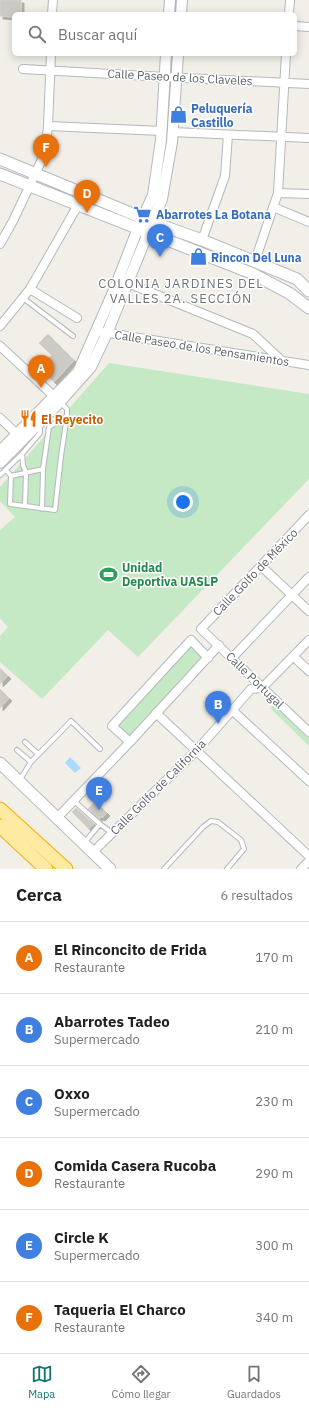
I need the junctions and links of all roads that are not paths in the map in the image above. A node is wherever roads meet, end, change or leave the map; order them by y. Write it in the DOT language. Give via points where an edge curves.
graph roads {
  1 [pos="53,0"];
  2 [pos="170,0"];
  3 [pos="182,0"];
  4 [pos="290,0"];
  5 [pos="52,12"];
  6 [pos="169,12"];
  7 [pos="181,12"];
  8 [pos="289,12"];
  9 [pos="297,26"];
  10 [pos="309,27"];
  11 [pos="51,56"];
  12 [pos="166,56"];
  13 [pos="178,56"];
  14 [pos="286,56"];
  15 [pos="23,69"];
  16 [pos="50,70"];
  17 [pos="165,77"];
  18 [pos="176,78"];
  19 [pos="285,82"];
  20 [pos="309,84"];
  21 [pos="48,126"];
  22 [pos="162,131"];
  23 [pos="172,132"];
  24 [pos="228,135"];
  25 [pos="281,137"];
  26 [pos="309,138"];
  27 [pos="0,159"];
  28 [pos="36,173"];
  29 [pos="0,174"];
  30 [pos="30,186"];
  31 [pos="278,193"];
  32 [pos="309,194"];
  33 [pos="78,205"];
  34 [pos="273,207"];
  35 [pos="309,222"];
  36 [pos="146,225"];
  37 [pos="202,240"];
  38 [pos="0,244"];
  39 [pos="255,262"];
  40 [pos="297,279"];
  41 [pos="123,281"];
  42 [pos="309,284"];
  43 [pos="30,289"];
  44 [pos="309,291"];
  45 [pos="23,298"];
  46 [pos="309,308"];
  47 [pos="77,318"];
  48 [pos="0,326"];
  49 [pos="96,331"];
  50 [pos="107,333"];
  51 [pos="73,336"];
  52 [pos="0,346"];
  53 [pos="283,362"];
  54 [pos="309,365"];
  55 [pos="57,399"];
  56 [pos="67,416"];
  57 [pos="0,418"];
  58 [pos="41,422"];
  59 [pos="20,436"];
  60 [pos="0,451"];
  61 [pos="22,454"];
  62 [pos="3,466"];
  63 [pos="43,469"];
  64 [pos="26,472"];
  65 [pos="0,475"];
  66 [pos="11,476"];
  67 [pos="25,506"];
  68 [pos="42,509"];
  69 [pos="309,515"];
  70 [pos="261,566"];
  71 [pos="309,578"];
  72 [pos="292,595"];
  73 [pos="309,611"];
  74 [pos="201,628"];
  75 [pos="309,640"];
  76 [pos="219,646"];
  77 [pos="294,657"];
  78 [pos="208,658"];
  79 [pos="232,658"];
  80 [pos="309,671"];
  81 [pos="262,688"];
  82 [pos="232,710"];
  83 [pos="156,713"];
  84 [pos="309,732"];
  85 [pos="25,742"];
  86 [pos="130,742"];
  87 [pos="100,749"];
  88 [pos="17,750"];
  89 [pos="197,750"];
  90 [pos="38,754"];
  91 [pos="31,762"];
  92 [pos="0,764"];
  93 [pos="309,780"];
  94 [pos="18,781"];
  95 [pos="74,801"];
  96 [pos="0,809"];
  97 [pos="57,818"];
  98 [pos="100,824"];
  99 [pos="0,826"];
  100 [pos="112,833"];
  101 [pos="83,843"];
  102 [pos="93,852"];
  103 [pos="309,856"];
  104 [pos="309,861"];
  105 [pos="46,869"];
  106 [pos="66,869"];
  107 [pos="110,869"];
  108 [pos="164,869"];
  109 [pos="227,869"];
  110 [pos="301,869"];
  1 -- 5 [label="street"];
  2 -- 6 [label="street"];
  3 -- 7 [label="street"];
  4 -- 8 [label="street"];
  9 -- 10 [label="street"];
  11 -- 16 [label="street"];
  12 -- 17 [label="street"];
  13 -- 18 [label="street"];
  14 -- 19 [label="street"];
  15 -- 16 [label="street, Calle Paseo de los Claveles"];
  16 -- 17 [label="street, Calle Paseo de los Claveles"];
  16 -- 21 [label="street"];
  17 -- 18 [label="street, Calle Paseo de los Claveles"];
  17 -- 22 [label="street"];
  18 -- 19 [label="street, Calle Paseo de los Claveles"];
  18 -- 23 [label="street"];
  19 -- 20 [label="street, Calle Paseo de los Claveles"];
  19 -- 25 [label="street"];
  21 -- 22 [label="street"];
  21 -- 28 [label="street" via="45,153"];
  22 -- 36 [label="street" via="153,196"];
  23 -- 24 [label="street"];
  23 -- 36 [label="street" via="162,199"];
  24 -- 25 [label="street"];
  24 -- 37 [label="street" via="225,176"];
  25 -- 26 [label="street"];
  25 -- 31 [label="street"];
  27 -- 28 [label="main road"];
  28 -- 30 [label="street"];
  28 -- 36 [label="main road"];
  29 -- 30 [label="main road"];
  30 -- 33 [label="main road"];
  30 -- 38 [label="street"];
  31 -- 32 [label="street"];
  31 -- 34 [label="street"];
  33 -- 36 [label="main road"];
  33 -- 43 [label="street"];
  34 -- 35 [label="street"];
  34 -- 39 [label="street"];
  36 -- 37 [label="main road"];
  36 -- 41 [label="street"];
  36 -- 46 [label="main road" via="251,273 289,293"];
  37 -- 39 [label="main road"];
  39 -- 40 [label="main road"];
  40 -- 42 [label="street"];
  40 -- 44 [label="main road"];
  41 -- 49 [label="street"];
  41 -- 50 [label="street"];
  41 -- 53 [label="street" via="253,334"];
  43 -- 45 [label="street"];
  43 -- 47 [label="street"];
  45 -- 48 [label="street"];
  45 -- 51 [label="lane"];
  49 -- 50 [label="street, Calle Paseo de los Pensamientos"];
  49 -- 55 [label="street" via="78,372"];
  50 -- 53 [label="street, Calle Paseo de los Pensamientos"];
  50 -- 55 [label="street" via="91,367"];
  52 -- 55 [label="street"];
  53 -- 54 [label="street, Calle Paseo de los Pensamientos"];
  55 -- 56 [label="lane" via="67,409"];
  55 -- 58 [label="street"];
  55 -- 59 [label="street"];
  56 -- 63 [label="lane" via="49,427"];
  56 -- 68 [label="lane" via="55,510"];
  57 -- 59 [label="street"];
  58 -- 59 [label="street"];
  58 -- 61 [label="lane" via="40,433"];
  59 -- 60 [label="street"];
  59 -- 62 [label="street"];
  61 -- 62 [label="lane"];
  61 -- 64 [label="lane"];
  62 -- 65 [label="lane"];
  62 -- 66 [label="lane"];
  63 -- 64 [label="lane"];
  63 -- 68 [label="lane"];
  64 -- 66 [label="lane"];
  64 -- 67 [label="lane"];
  66 -- 67 [label="lane" via="10,504"];
  67 -- 68 [label="lane"];
  69 -- 70 [label="street, Calle Golfo de México"];
  70 -- 72 [label="street"];
  70 -- 74 [label="street, Calle Golfo de México"];
  71 -- 72 [label="street"];
  72 -- 73 [label="street"];
  72 -- 79 [label="street"];
  74 -- 76 [label="street, Calle Portugal"];
  75 -- 77 [label="street, Calle Golfo de California"];
  76 -- 78 [label="street"];
  76 -- 79 [label="street, Calle Portugal"];
  77 -- 80 [label="street"];
  77 -- 81 [label="street, Calle Golfo de California"];
  78 -- 83 [label="street"];
  78 -- 86 [label="street" via="191,640 112,726"];
  79 -- 81 [label="street, Calle Portugal"];
  81 -- 82 [label="street, Calle Golfo de California" via="251,689"];
  81 -- 84 [label="street, Calle Portugal"];
  82 -- 89 [label="street, Calle Golfo de California"];
  82 -- 93 [label="street"];
  83 -- 86 [label="street"];
  83 -- 89 [label="street"];
  85 -- 90 [label="lane"];
  86 -- 95 [label="street"];
  87 -- 90 [label="lane" via="71,721"];
  88 -- 91 [label="lane"];
  89 -- 100 [label="street, Calle Golfo de California"];
  89 -- 103 [label="street"];
  90 -- 91 [label="lane"];
  91 -- 94 [label="lane"];
  92 -- 94 [label="main road"];
  94 -- 97 [label="main road"];
  95 -- 97 [label="street"];
  95 -- 98 [label="lane"];
  96 -- 106 [label="highway"];
  97 -- 101 [label="main road"];
  98 -- 100 [label="lane"];
  98 -- 101 [label="lane"];
  99 -- 105 [label="highway"];
  100 -- 102 [label="street, Calle Golfo de California"];
  101 -- 102 [label="main road"];
  102 -- 107 [label="main road"];
  104 -- 110 [label="street"];
  108 -- 109 [label="lane" via="211,821 218,822 241,840 244,849"];
}
